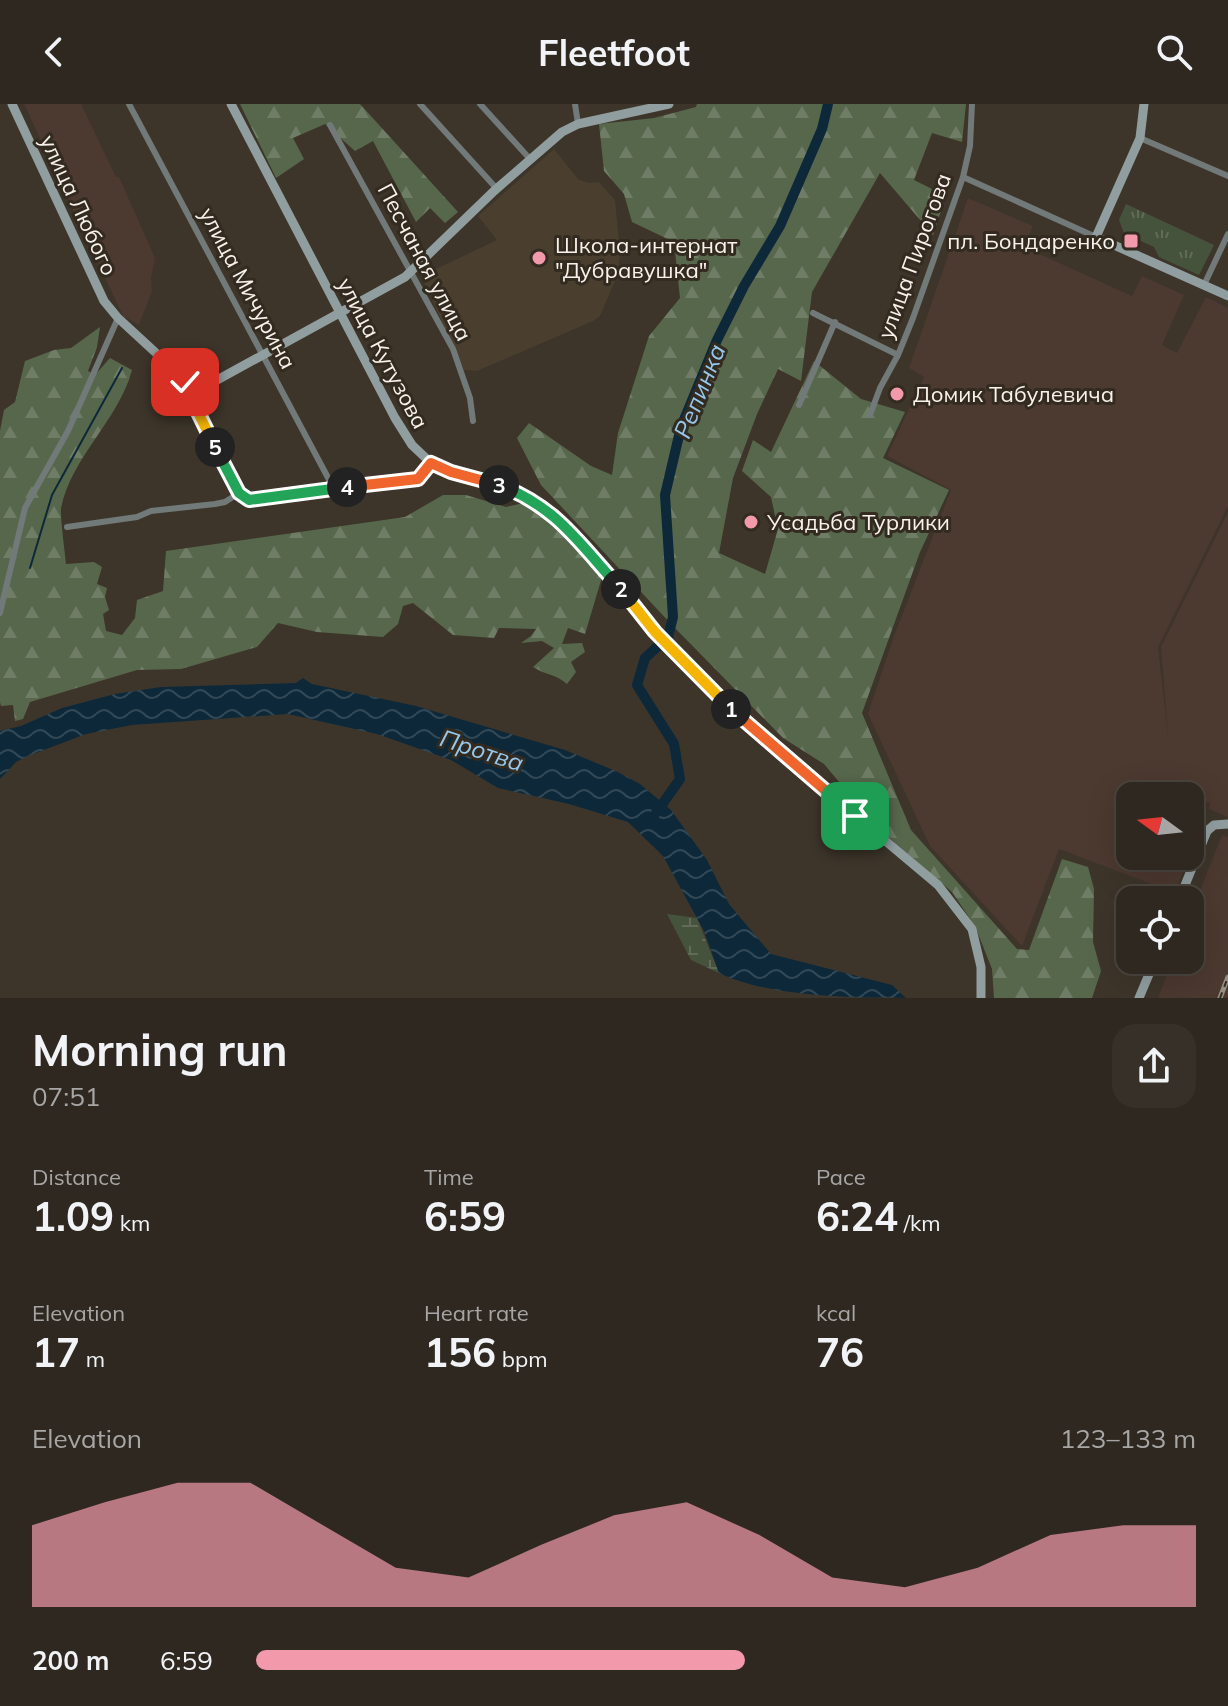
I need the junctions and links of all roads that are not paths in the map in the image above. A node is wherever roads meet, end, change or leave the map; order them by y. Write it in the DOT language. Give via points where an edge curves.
graph roads {
  1 [pos="12,104"];
  2 [pos="129,104"];
  3 [pos="231,104"];
  4 [pos="420,104"];
  5 [pos="480,104"];
  6 [pos="575,104"];
  7 [pos="669,104"];
  8 [pos="972,104"];
  9 [pos="1144,104"];
  10 [pos="578,124"];
  11 [pos="330,125"];
  12 [pos="1140,138"];
  13 [pos="530,159"];
  14 [pos="1228,176"];
  15 [pos="963,177"];
  16 [pos="497,189"];
  17 [pos="1228,234"];
  18 [pos="1096,237"];
  19 [pos="411,270"];
  20 [pos="1204,285"];
  21 [pos="1228,296"];
  22 [pos="341,313"];
  23 [pos="813,313"];
  24 [pos="118,318"];
  25 [pos="835,322"];
  26 [pos="263,355"];
  27 [pos="898,355"];
  28 [pos="194,388"];
  29 [pos="799,405"];
  30 [pos="870,415"];
  31 [pos="473,421"];
  32 [pos="431,463"];
  33 [pos="334,489"];
  34 [pos="239,493"];
  35 [pos="67,527"];
  36 [pos="0,613"];
  37 [pos="1228,824"];
  38 [pos="1185,886"];
  39 [pos="1149,974"];
  40 [pos="981,998"];
  41 [pos="1139,998"];
  1 -- 24 [label="main road, улица Любого" via="104,301"];
  2 -- 26 [label="street, улица Мичурина"];
  3 -- 22 [label="main road, улица Кутузова"];
  4 -- 16 [label="street"];
  5 -- 13 [label="street"];
  6 -- 10 [label="street"];
  7 -- 10 [label="main road"];
  8 -- 15 [label="street, улица Пирогова"];
  9 -- 12 [label="main road"];
  10 -- 13 [label="main road"];
  11 -- 19 [label="street, Песчаная улица"];
  12 -- 14 [label="street"];
  12 -- 18 [label="main road"];
  13 -- 16 [label="main road"];
  15 -- 18 [label="street"];
  15 -- 27 [label="street, улица Пирогова"];
  16 -- 19 [label="main road"];
  17 -- 20 [label="street"];
  18 -- 20 [label="main road"];
  19 -- 22 [label="main road"];
  19 -- 31 [label="street, Песчаная улица" via="453,349"];
  20 -- 21 [label="main road"];
  22 -- 26 [label="main road"];
  22 -- 32 [label="main road, улица Кутузова" via="395,418"];
  23 -- 25 [label="street"];
  24 -- 28 [label="main road, улица Любого"];
  24 -- 36 [label="street" via="68,431 25,508"];
  25 -- 27 [label="street"];
  25 -- 29 [label="street"];
  26 -- 28 [label="main road"];
  26 -- 33 [label="street, улица Мичурина"];
  27 -- 30 [label="street, улица Пирогова"];
  28 -- 34 [label="street" via="192,400"];
  32 -- 33 [label="street" via="418,479"];
  32 -- 40 [label="main road, улица Кутузова" via="524,494 544,507 744,722 938,885 972,929 981,967"];
  33 -- 34 [label="street" via="249,500"];
  34 -- 35 [label="street" via="215,504"];
  37 -- 38 [label="main road" via="1207,831"];
  39 -- 41 [label="main road"];
}
